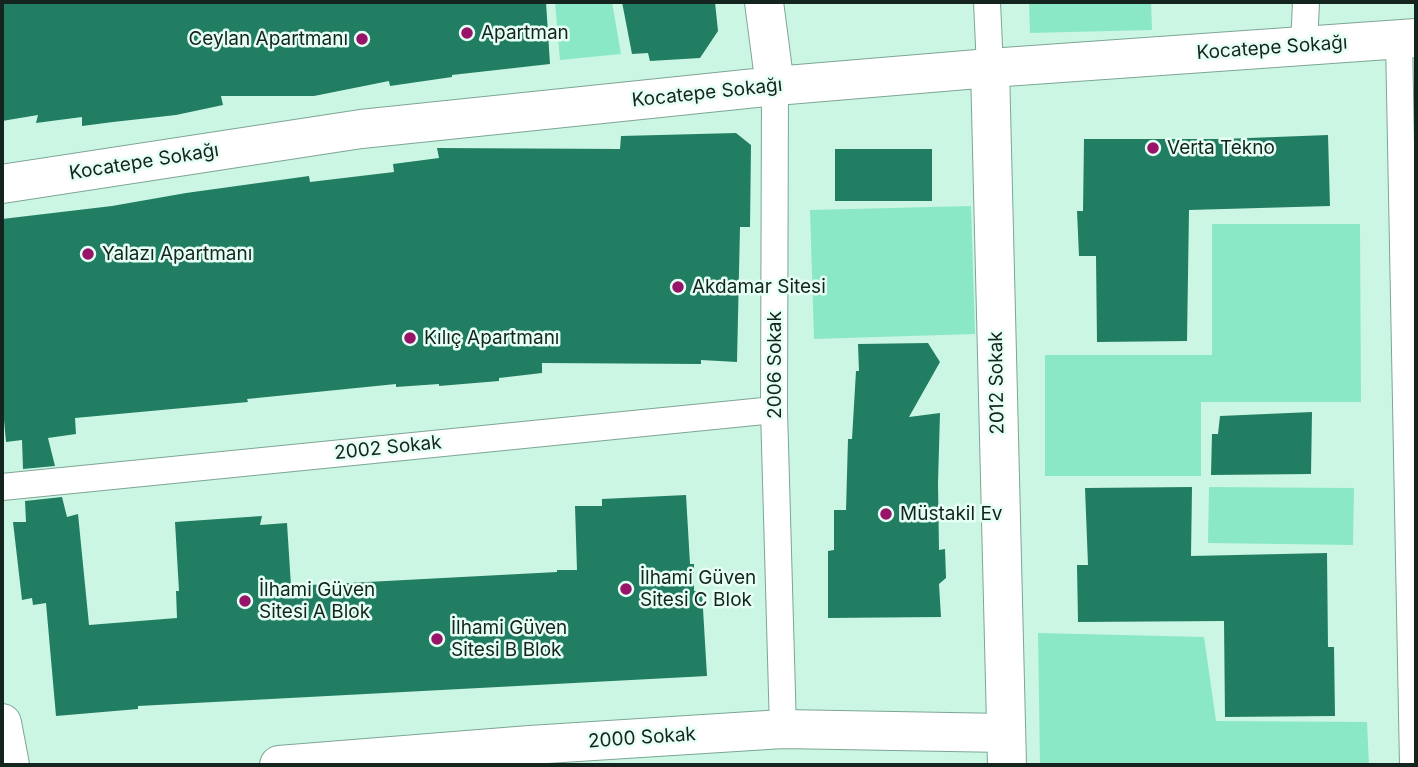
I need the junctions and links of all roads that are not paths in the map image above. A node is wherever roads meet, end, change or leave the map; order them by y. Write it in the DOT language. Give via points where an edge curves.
graph roads {
  1 [pos="764,2"];
  2 [pos="987,2"];
  3 [pos="1306,2"];
  4 [pos="1408,39"];
  5 [pos="1304,46"];
  6 [pos="990,68"];
  7 [pos="775,86"];
  8 [pos="2,184"];
  9 [pos="774,410"];
  10 [pos="2,487"];
  11 [pos="2,723"];
  12 [pos="783,729"];
  13 [pos="1006,749"];
  14 [pos="530,755"];
  15 [pos="10,765"];
  16 [pos="279,765"];
  17 [pos="1413,765"];
  1 -- 7 [label="street, 2006 Sokak"];
  2 -- 6 [label="lane, 2012 Sokak"];
  3 -- 5 [label="lane"];
  4 -- 5 [label="street, Kocatepe Sokağı"];
  4 -- 17 [label="lane"];
  5 -- 6 [label="street, Kocatepe Sokağı"];
  6 -- 7 [label="street, Kocatepe Sokağı"];
  6 -- 13 [label="street, 2012 Sokak"];
  7 -- 8 [label="street, Kocatepe Sokağı" via="361,129"];
  7 -- 9 [label="lane, 2006 Sokak"];
  9 -- 10 [label="lane, 2002 Sokak"];
  9 -- 12 [label="lane, 2006 Sokak"];
  11 -- 15 [label="street"];
  12 -- 13 [label="street, 2000 Sokak"];
  12 -- 14 [label="street, 2000 Sokak"];
  14 -- 16 [label="street, 2000 Sokak"];
}
